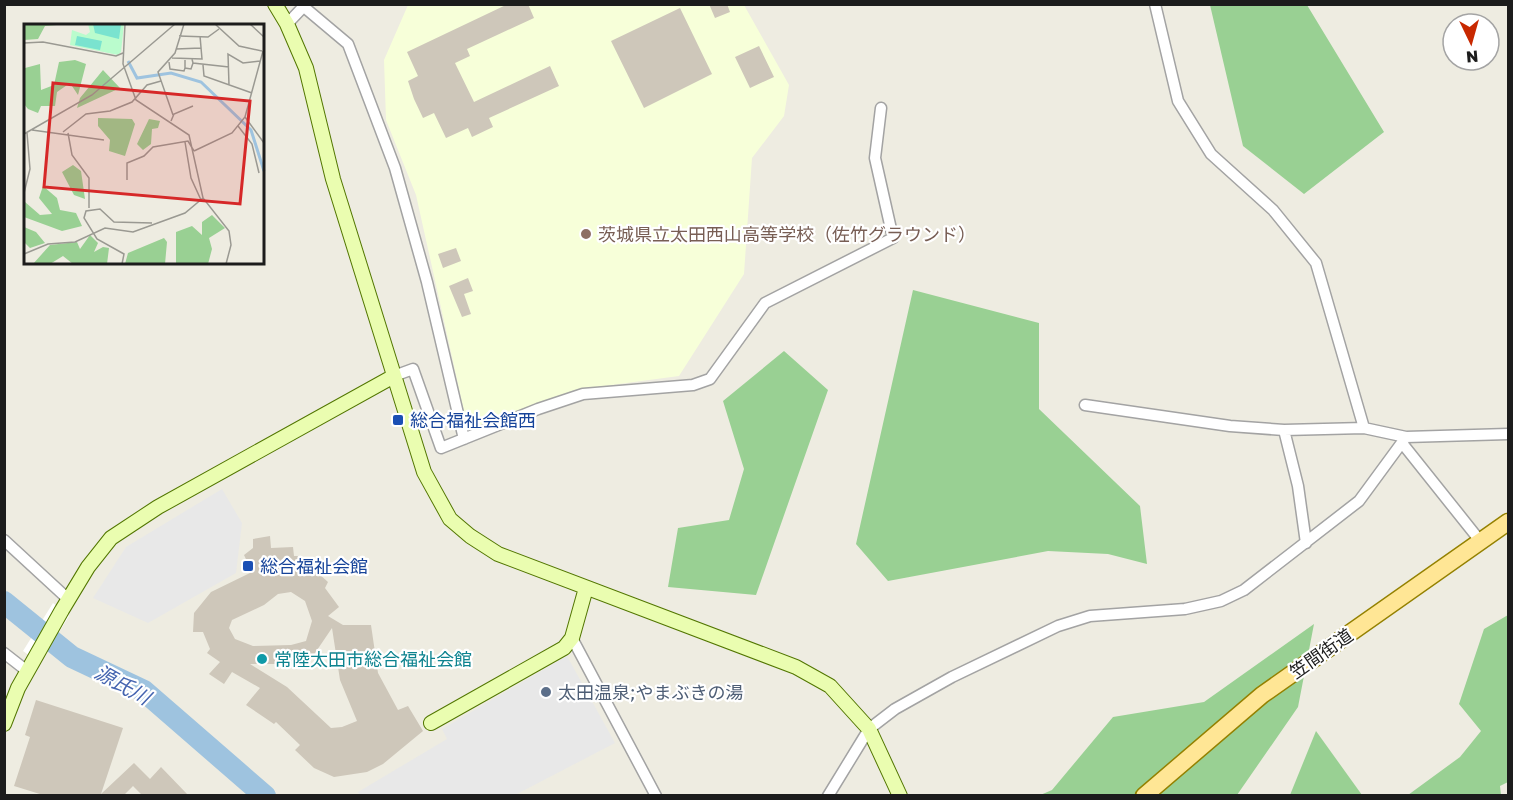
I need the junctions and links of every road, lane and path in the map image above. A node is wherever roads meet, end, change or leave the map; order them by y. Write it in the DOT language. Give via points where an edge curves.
graph roads {
  1 [pos="274,4"];
  2 [pos="1155,4"];
  3 [pos="305,6"];
  4 [pos="287,24"];
  5 [pos="881,108"];
  6 [pos="394,376"];
  7 [pos="1085,405"];
  8 [pos="1364,428"];
  9 [pos="1284,430"];
  10 [pos="1509,434"];
  11 [pos="464,440"];
  12 [pos="1404,440"];
  13 [pos="1509,522"];
  14 [pos="4,540"];
  15 [pos="1481,542"];
  16 [pos="1306,543"];
  17 [pos="586,588"];
  18 [pos="65,604"];
  19 [pos="572,638"];
  20 [pos="4,653"];
  21 [pos="30,665"];
  22 [pos="431,723"];
  23 [pos="4,724"];
  24 [pos="869,729"];
  25 [pos="656,795"];
  26 [pos="828,795"];
  27 [pos="900,795"];
  28 [pos="1143,795"];
  1 -- 4 [label="street"];
  2 -- 8 [label="street" via="1178,101 1211,154 1273,210 1316,263"];
  3 -- 4 [label="street"];
  3 -- 11 [label="street" via="348,44 395,168"];
  4 -- 6 [label="street" via="306,68 333,179"];
  5 -- 11 [label="street" via="875,158 893,238 765,303 710,379 693,385 583,394"];
  6 -- 11 [label="street" via="412,369 441,448"];
  6 -- 17 [label="street" via="424,472 450,519 498,554"];
  6 -- 18 [label="street" via="133,522 100,551"];
  7 -- 9 [label="street"];
  8 -- 9 [label="street"];
  8 -- 12 [label="street"];
  9 -- 16 [label="street" via="1298,486"];
  10 -- 12 [label="street"];
  12 -- 15 [label="street"];
  12 -- 16 [label="street" via="1359,501"];
  13 -- 15 [label="main road, 笠間街道"];
  14 -- 18 [label="street"];
  15 -- 28 [label="main road, 笠間街道" via="1262,694"];
  16 -- 24 [label="street" via="1244,590 1221,601 1185,609 1090,616 1058,626 943,682"];
  17 -- 19 [label="street"];
  17 -- 24 [label="street" via="796,667 830,686"];
  18 -- 21 [label="street"];
  19 -- 22 [label="street" via="564,648"];
  19 -- 25 [label="street"];
  20 -- 21 [label="street"];
  21 -- 23 [label="street"];
  24 -- 26 [label="street"];
  24 -- 27 [label="street"];
}
